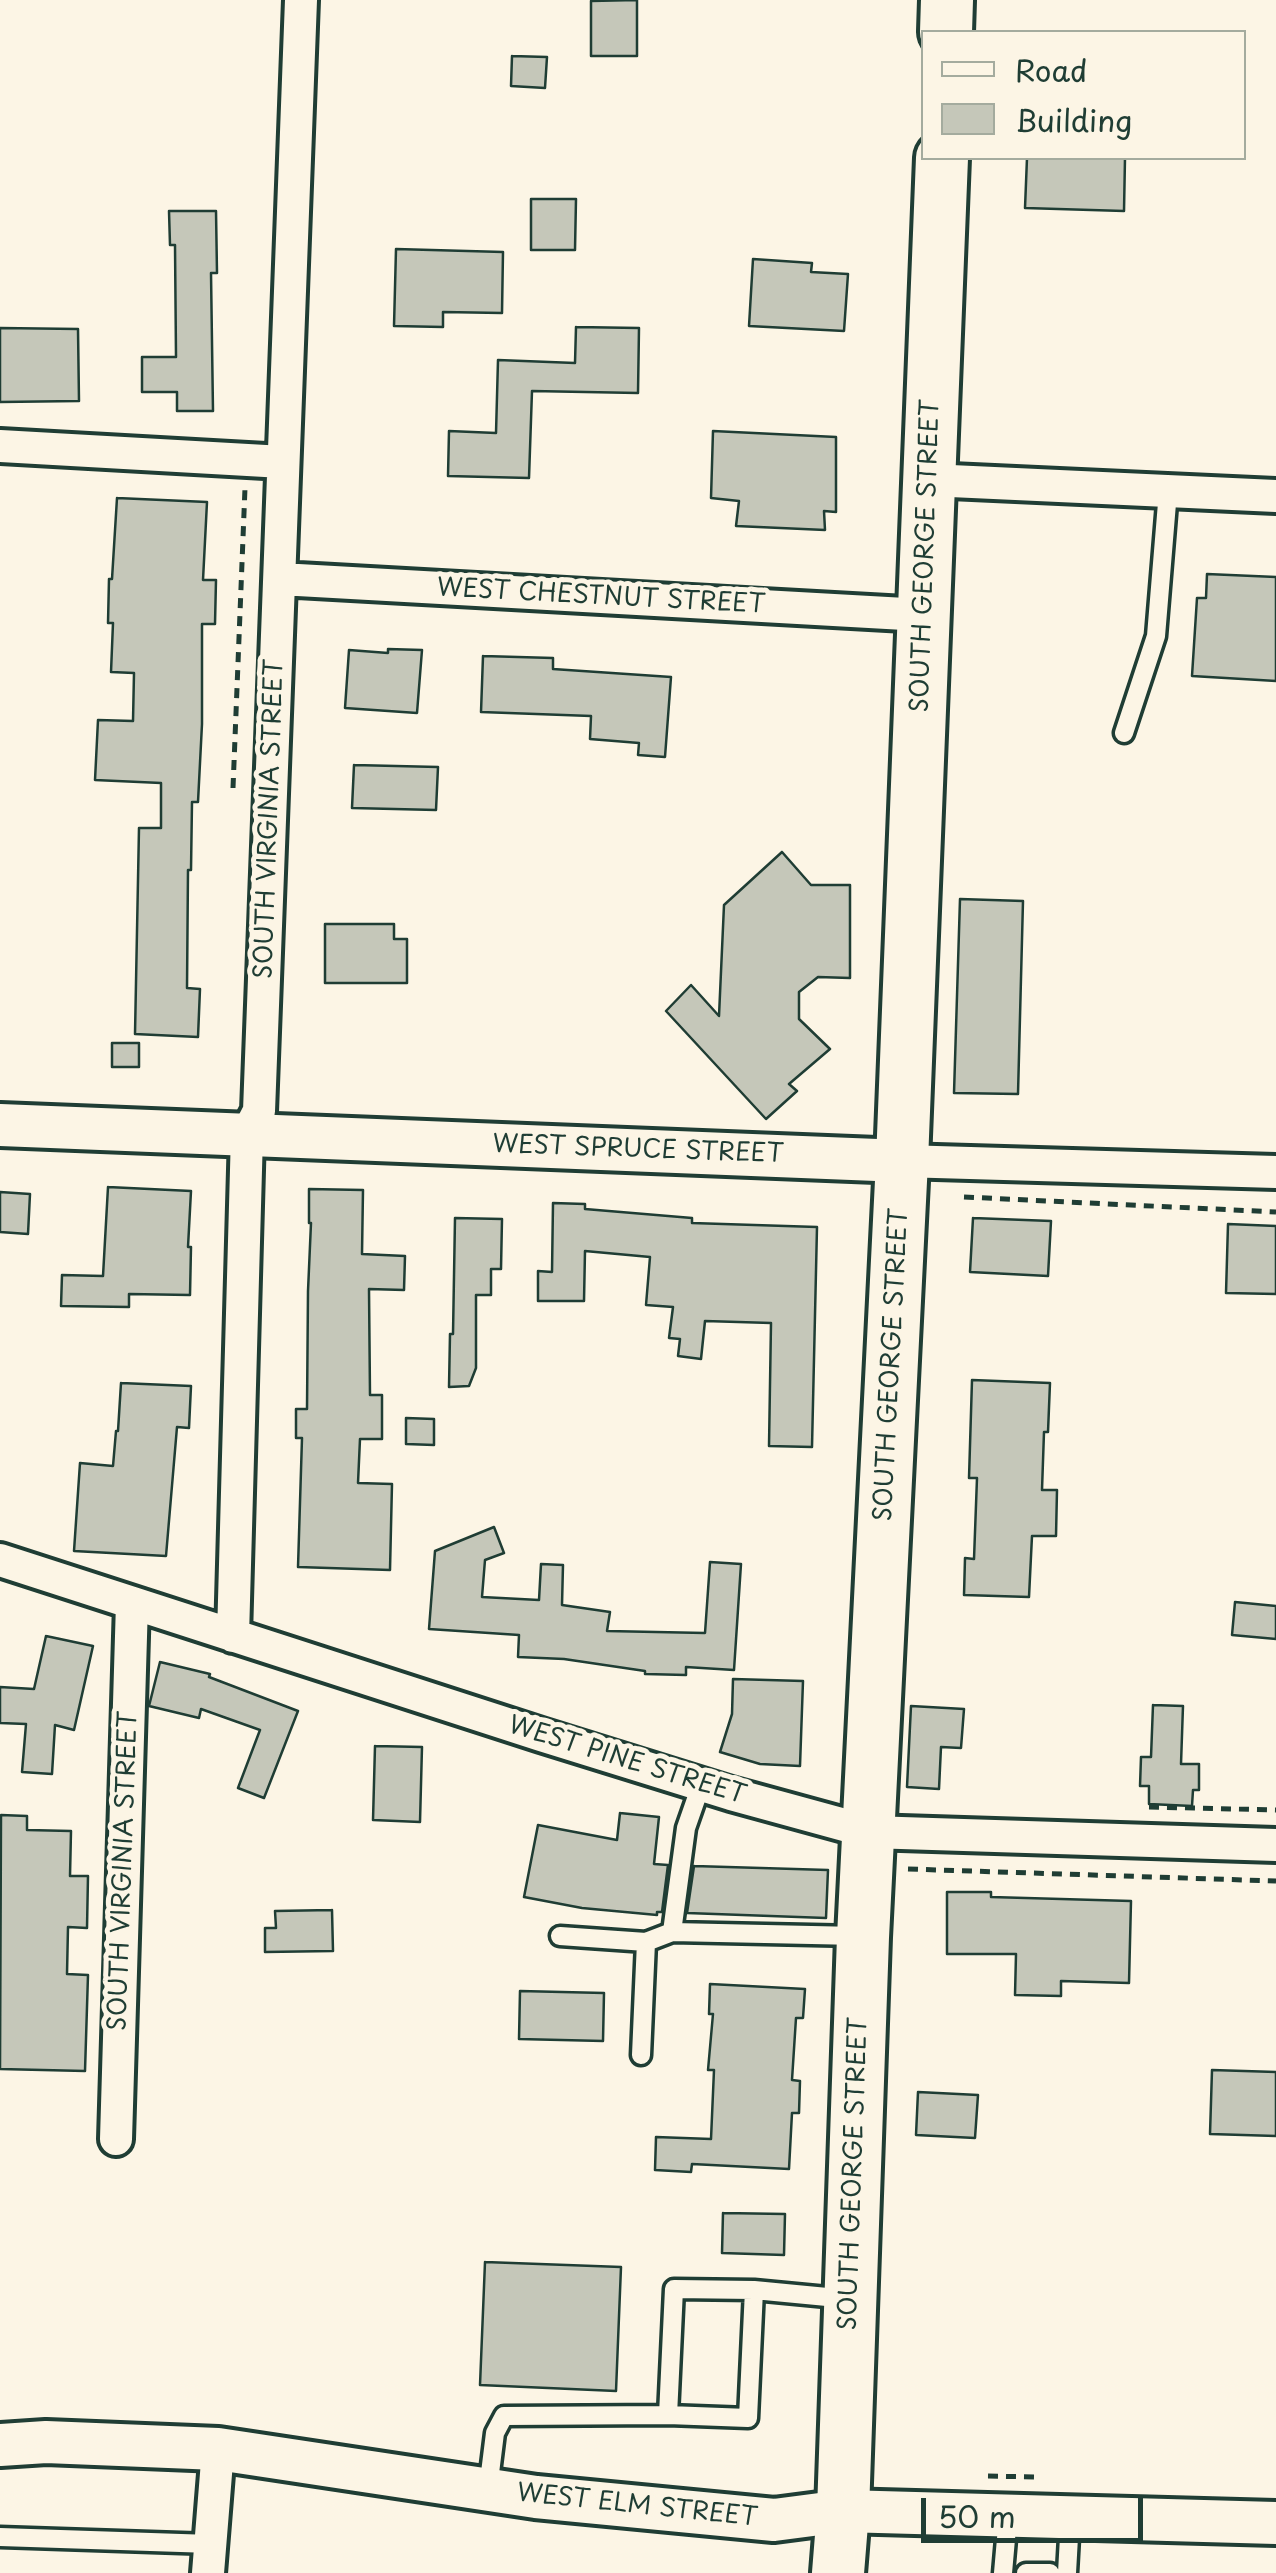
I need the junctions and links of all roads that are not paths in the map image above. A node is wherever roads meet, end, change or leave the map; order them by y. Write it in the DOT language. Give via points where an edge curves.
graph roads {
  1 [pos="301,0"];
  2 [pos="947,0"];
  3 [pos="946,30"];
  4 [pos="942,160"];
  5 [pos="0,446"];
  6 [pos="283,462"];
  7 [pos="929,480"];
  8 [pos="1168,491"];
  9 [pos="1276,496"];
  10 [pos="280,579"];
  11 [pos="923,615"];
  12 [pos="1124,733"];
  13 [pos="0,1125"];
  14 [pos="247,1134"];
  15 [pos="902,1161"];
  16 [pos="1276,1172"];
  17 [pos="0,1560"];
  18 [pos="132,1604"];
  19 [pos="233,1636"];
  20 [pos="701,1785"];
  21 [pos="870,1832"];
  22 [pos="1276,1845"];
  23 [pos="672,1932"];
  24 [pos="560,1936"];
  25 [pos="863,1936"];
  26 [pos="646,1942"];
  27 [pos="642,2055"];
  28 [pos="116,2139"];
  29 [pos="754,2290"];
  30 [pos="849,2299"];
  31 [pos="668,2415"];
  32 [pos="0,2446"];
  33 [pos="218,2449"];
  34 [pos="488,2489"];
  35 [pos="843,2511"];
  36 [pos="1008,2516"];
  37 [pos="1070,2517"];
  38 [pos="1276,2523"];
  39 [pos="0,2537"];
  40 [pos="210,2559"];
  41 [pos="838,2573"];
  42 [pos="1003,2573"];
  43 [pos="1026,2573"];
  44 [pos="1050,2573"];
  45 [pos="1066,2573"];
  1 -- 6 [label="street, SOUTH VIRGINIA STREET"];
  2 -- 3 [label="main road"];
  4 -- 7 [label="main road, SOUTH GEORGE STREET"];
  5 -- 6 [label="street"];
  6 -- 10 [label="street, SOUTH VIRGINIA STREET"];
  7 -- 8 [label="street"];
  7 -- 11 [label="main road, SOUTH GEORGE STREET"];
  8 -- 9 [label="street"];
  8 -- 12 [label="lane" via="1156,636"];
  10 -- 11 [label="street, WEST CHESTNUT STREET"];
  10 -- 14 [label="street, SOUTH VIRGINIA STREET" via="259,1111"];
  11 -- 15 [label="main road, SOUTH GEORGE STREET"];
  13 -- 14 [label="street, WEST SPRUCE STREET"];
  14 -- 15 [label="street, WEST SPRUCE STREET"];
  14 -- 19 [label="street, SOUTH VIRGINIA STREET"];
  15 -- 16 [label="street, WEST SPRUCE STREET"];
  15 -- 21 [label="main road, SOUTH GEORGE STREET"];
  17 -- 18 [label="street, WEST PINE STREET"];
  18 -- 19 [label="street, WEST PINE STREET"];
  18 -- 28 [label="street, SOUTH VIRGINIA STREET"];
  19 -- 20 [label="street, WEST PINE STREET"];
  20 -- 21 [label="street, WEST PINE STREET"];
  20 -- 23 [label="lane" via="686,1828"];
  21 -- 22 [label="street, WEST PINE STREET"];
  21 -- 25 [label="main road, SOUTH GEORGE STREET"];
  23 -- 25 [label="lane"];
  23 -- 26 [label="lane"];
  24 -- 26 [label="lane"];
  25 -- 30 [label="main road, SOUTH GEORGE STREET"];
  26 -- 27 [label="lane"];
  29 -- 30 [label="lane"];
  29 -- 31 [label="lane" via="674,2289"];
  29 -- 31 [label="lane" via="748,2418"];
  30 -- 35 [label="main road, SOUTH GEORGE STREET"];
  31 -- 34 [label="lane" via="504,2416"];
  32 -- 33 [label="street, WEST ELM STREET"];
  33 -- 34 [label="street, WEST ELM STREET"];
  33 -- 40 [label="street"];
  34 -- 35 [label="street, WEST ELM STREET" via="774,2520"];
  35 -- 36 [label="street, WEST ELM STREET"];
  35 -- 41 [label="main road, SOUTH GEORGE STREET"];
  36 -- 37 [label="street, WEST ELM STREET"];
  36 -- 42 [label="lane"];
  37 -- 38 [label="street, WEST ELM STREET"];
  37 -- 45 [label="lane"];
  39 -- 40 [label="lane"];
  43 -- 44 [label="lane"];
}
